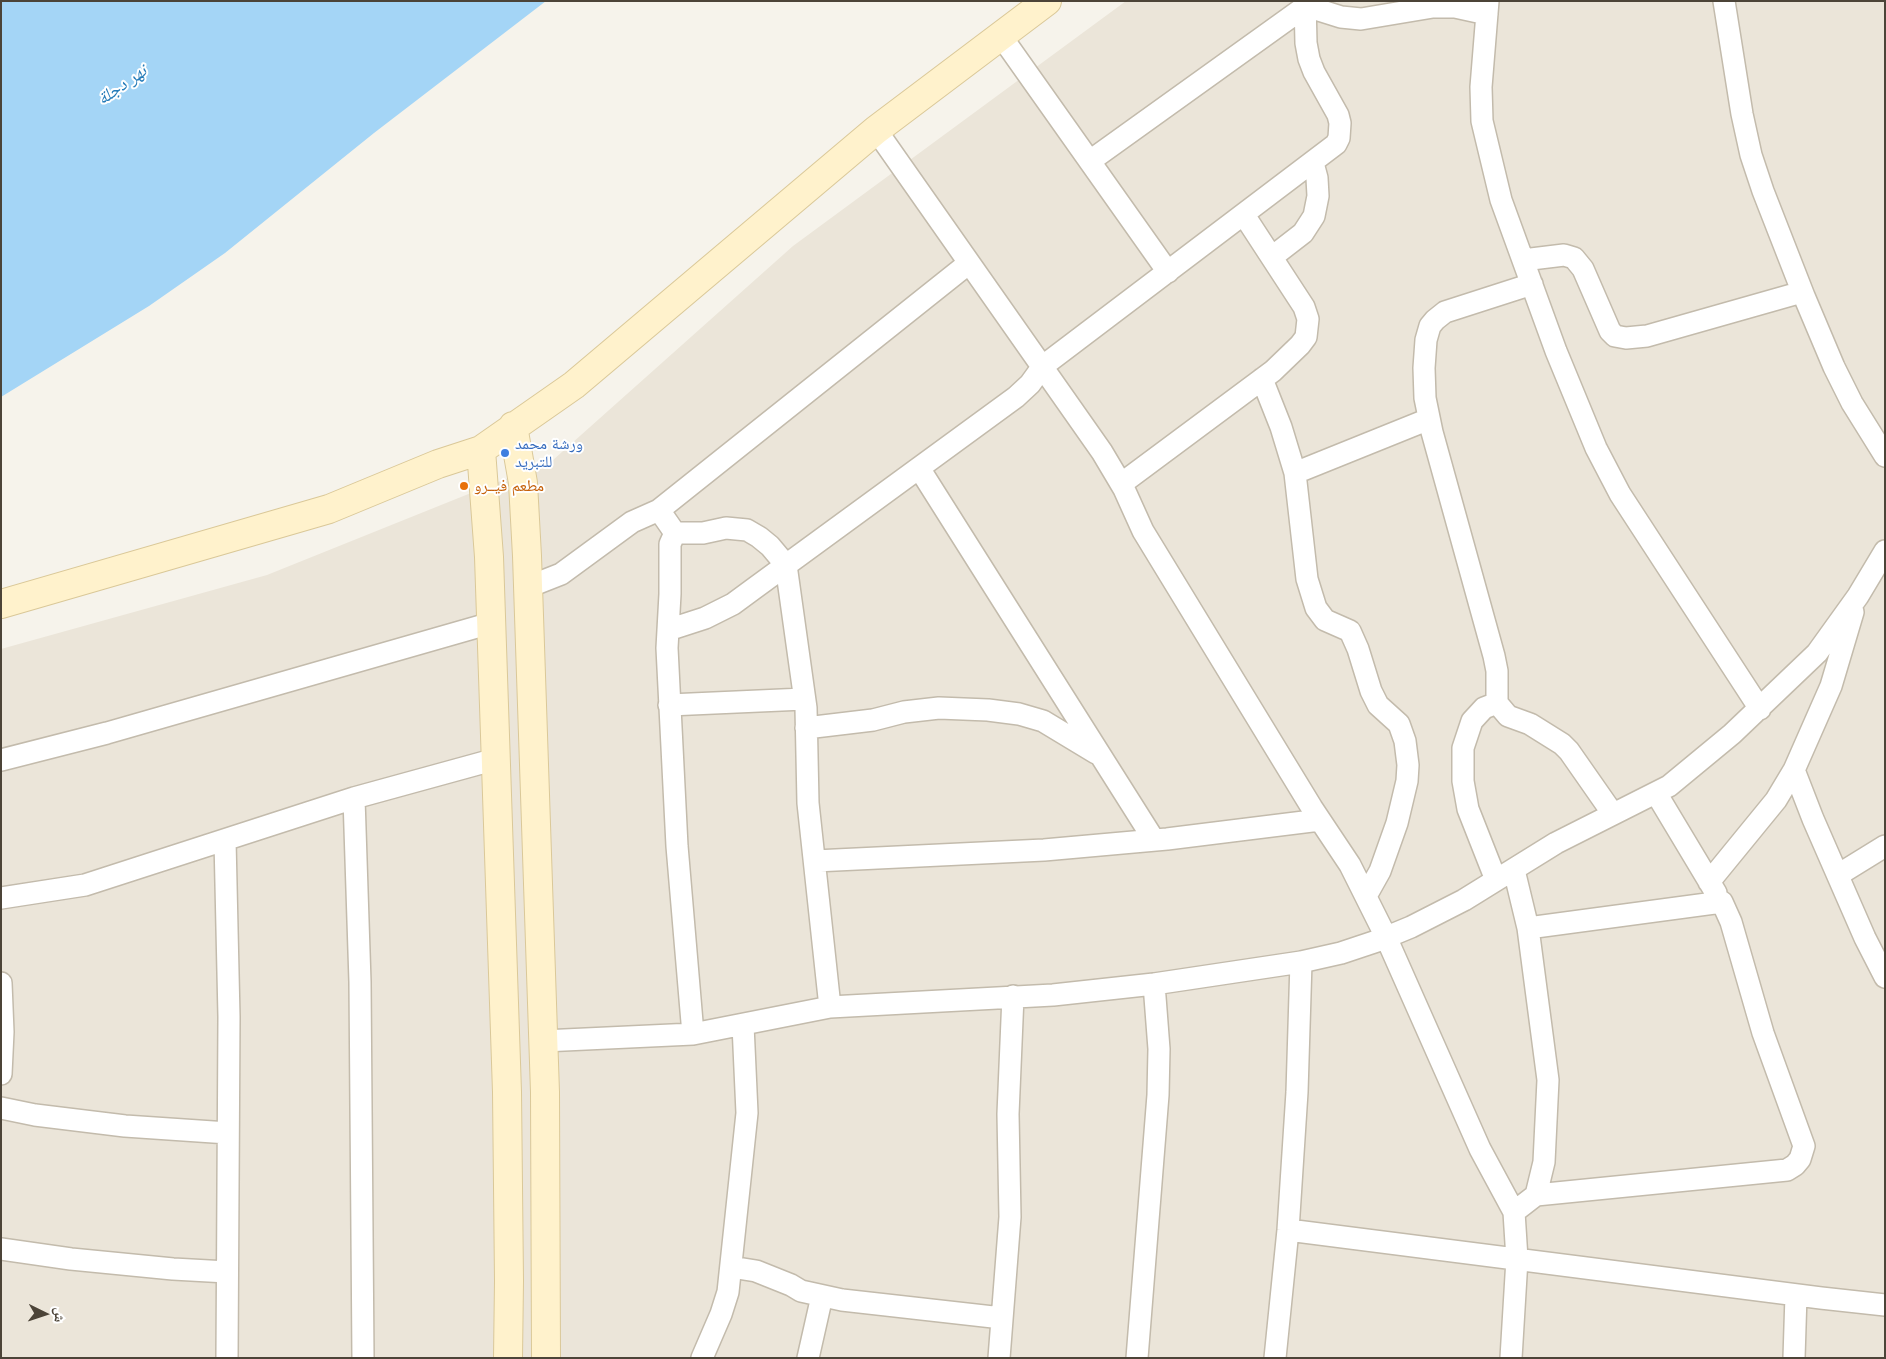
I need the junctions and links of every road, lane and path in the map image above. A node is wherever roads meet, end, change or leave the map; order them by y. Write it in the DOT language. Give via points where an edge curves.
graph roads {
  1 [pos="1047,1"];
  2 [pos="1724,1"];
  3 [pos="1305,3"];
  4 [pos="1487,8"];
  5 [pos="1001,36"];
  6 [pos="876,130"];
  7 [pos="1090,161"];
  8 [pos="1313,163"];
  9 [pos="1244,215"];
  10 [pos="1272,257"];
  11 [pos="1523,260"];
  12 [pos="969,263"];
  13 [pos="1168,272"];
  14 [pos="1532,284"];
  15 [pos="1802,292"];
  16 [pos="1042,366"];
  17 [pos="1262,379"];
  18 [pos="1429,419"];
  19 [pos="513,426"];
  20 [pos="482,450"];
  21 [pos="1885,456"];
  22 [pos="919,468"];
  23 [pos="1295,473"];
  24 [pos="1121,484"];
  25 [pos="659,510"];
  26 [pos="675,533"];
  27 [pos="1885,551"];
  28 [pos="786,565"];
  29 [pos="528,587"];
  30 [pos="1858,596"];
  31 [pos="1,604"];
  32 [pos="491,623"];
  33 [pos="668,630"];
  34 [pos="804,699"];
  35 [pos="1497,703"];
  36 [pos="669,705"];
  37 [pos="1760,708"];
  38 [pos="806,728"];
  39 [pos="1100,755"];
  40 [pos="1,760"];
  41 [pos="496,760"];
  42 [pos="1794,770"];
  43 [pos="1656,793"];
  44 [pos="354,798"];
  45 [pos="1613,814"];
  46 [pos="1320,820"];
  47 [pos="225,840"];
  48 [pos="1154,840"];
  49 [pos="1885,846"];
  50 [pos="815,861"];
  51 [pos="1505,875"];
  52 [pos="1838,875"];
  53 [pos="1709,882"];
  54 [pos="1366,896"];
  55 [pos="1,898"];
  56 [pos="1722,902"];
  57 [pos="1528,928"];
  58 [pos="1386,937"];
  59 [pos="1301,962"];
  60 [pos="1885,977"];
  61 [pos="1,983"];
  62 [pos="1154,984"];
  63 [pos="1013,996"];
  64 [pos="830,1007"];
  65 [pos="743,1025"];
  66 [pos="693,1034"];
  67 [pos="543,1041"];
  68 [pos="1,1074"];
  69 [pos="1,1108"];
  70 [pos="228,1133"];
  71 [pos="1536,1195"];
  72 [pos="1514,1212"];
  73 [pos="1288,1230"];
  74 [pos="1,1249"];
  75 [pos="1517,1259"];
  76 [pos="731,1267"];
  77 [pos="227,1272"];
  78 [pos="1796,1295"];
  79 [pos="822,1296"];
  80 [pos="1885,1305"];
  81 [pos="1002,1318"];
  82 [pos="227,1358"];
  83 [pos="363,1358"];
  84 [pos="508,1358"];
  85 [pos="546,1358"];
  86 [pos="702,1358"];
  87 [pos="808,1358"];
  88 [pos="999,1358"];
  89 [pos="1137,1358"];
  90 [pos="1275,1358"];
  91 [pos="1510,1358"];
  92 [pos="1794,1358"];
  1 -- 5 [label="street"];
  2 -- 15 [label="street" via="1742,114 1752,155"];
  3 -- 4 [label="street" via="1341,17 1361,18 1433,8"];
  3 -- 7 [label="street"];
  3 -- 8 [label="street" via="1309,60 1338,114 1340,124 1336,144"];
  4 -- 11 [label="street" via="1481,87 1482,121 1501,200"];
  5 -- 6 [label="street"];
  5 -- 7 [label="street"];
  6 -- 12 [label="street"];
  6 -- 19 [label="street" via="574,385"];
  7 -- 13 [label="street"];
  8 -- 9 [label="street"];
  8 -- 10 [label="street" via="1318,196 1314,216 1303,233"];
  9 -- 10 [label="street"];
  9 -- 13 [label="street"];
  10 -- 17 [label="street" via="1304,307 1308,327 1300,345"];
  11 -- 14 [label="street"];
  11 -- 15 [label="street" via="1564,255 1574,258 1583,269 1610,331 1615,336 1626,338 1647,336"];
  12 -- 16 [label="street"];
  12 -- 25 [label="street"];
  13 -- 16 [label="street"];
  14 -- 18 [label="street" via="1445,312 1430,326 1424,368"];
  14 -- 37 [label="street" via="1596,448 1620,494"];
  15 -- 21 [label="street" via="1852,403"];
  16 -- 22 [label="street" via="1016,398"];
  16 -- 24 [label="street"];
  17 -- 23 [label="street"];
  17 -- 24 [label="street"];
  18 -- 23 [label="street"];
  18 -- 35 [label="street" via="1494,656"];
  19 -- 20 [label="street"];
  19 -- 29 [label="street" via="523,483"];
  20 -- 31 [label="street" via="438,464 329,509"];
  20 -- 32 [label="street"];
  22 -- 28 [label="street"];
  22 -- 39 [label="street"];
  23 -- 54 [label="street" via="1307,580 1316,608 1325,620 1350,631 1371,691 1378,705 1399,724 1405,741 1407,781 1397,823 1380,871"];
  24 -- 46 [label="street" via="1144,531"];
  25 -- 26 [label="street"];
  25 -- 29 [label="street" via="632,522 561,574"];
  26 -- 28 [label="street" via="726,528 747,530 770,546"];
  26 -- 33 [label="street" via="670,544"];
  27 -- 30 [label="street"];
  28 -- 33 [label="street" via="733,604 705,618"];
  28 -- 34 [label="street"];
  29 -- 67 [label="street"];
  30 -- 37 [label="street" via="1817,653"];
  30 -- 42 [label="street" via="1831,686"];
  32 -- 40 [label="street" via="107,733"];
  32 -- 41 [label="street"];
  33 -- 36 [label="street"];
  34 -- 36 [label="street"];
  34 -- 38 [label="street"];
  35 -- 45 [label="street" via="1508,716 1530,724 1562,744"];
  35 -- 51 [label="street" via="1484,708 1472,720 1463,748 1463,781 1468,809"];
  36 -- 66 [label="street"];
  37 -- 43 [label="street" via="1669,786"];
  38 -- 39 [label="street" via="930,709 988,710 1043,721"];
  38 -- 50 [label="street" via="808,803"];
  39 -- 48 [label="street"];
  41 -- 44 [label="street"];
  41 -- 84 [label="street" via="507,1112"];
  42 -- 52 [label="street"];
  42 -- 53 [label="street" via="1776,800"];
  43 -- 45 [label="street"];
  43 -- 53 [label="street"];
  44 -- 47 [label="street"];
  44 -- 83 [label="street" via="360,982"];
  45 -- 51 [label="street" via="1556,843"];
  46 -- 48 [label="street"];
  46 -- 54 [label="street"];
  47 -- 55 [label="street" via="85,885"];
  47 -- 70 [label="street" via="229,986"];
  48 -- 50 [label="street" via="999,853"];
  49 -- 52 [label="street"];
  50 -- 64 [label="street"];
  51 -- 57 [label="street"];
  51 -- 58 [label="street" via="1464,900"];
  52 -- 60 [label="street"];
  53 -- 56 [label="street"];
  54 -- 58 [label="street"];
  56 -- 57 [label="street"];
  56 -- 71 [label="street" via="1731,922 1763,1033 1803,1142 1800,1159 1787,1170"];
  57 -- 71 [label="street" via="1548,1080 1544,1162"];
  58 -- 59 [label="street" via="1341,953"];
  58 -- 72 [label="street" via="1480,1149"];
  59 -- 62 [label="street"];
  59 -- 73 [label="street"];
  61 -- 68 [label="street"];
  62 -- 63 [label="street"];
  62 -- 89 [label="street" via="1159,1049 1158,1095"];
  63 -- 64 [label="street"];
  63 -- 81 [label="street" via="1008,1114 1010,1217"];
  64 -- 65 [label="street"];
  65 -- 66 [label="street"];
  65 -- 76 [label="street" via="747,1113"];
  66 -- 67 [label="street"];
  67 -- 85 [label="street"];
  69 -- 70 [label="street" via="125,1126"];
  70 -- 77 [label="street"];
  71 -- 72 [label="street"];
  72 -- 75 [label="street"];
  73 -- 75 [label="street"];
  73 -- 90 [label="street"];
  74 -- 77 [label="street" via="71,1259"];
  75 -- 78 [label="street"];
  75 -- 91 [label="street"];
  76 -- 79 [label="street" via="756,1271 801,1291"];
  76 -- 86 [label="street" via="721,1314"];
  77 -- 82 [label="street"];
  78 -- 80 [label="street"];
  78 -- 92 [label="street"];
  79 -- 81 [label="street"];
  79 -- 87 [label="street"];
  81 -- 88 [label="street"];
}
